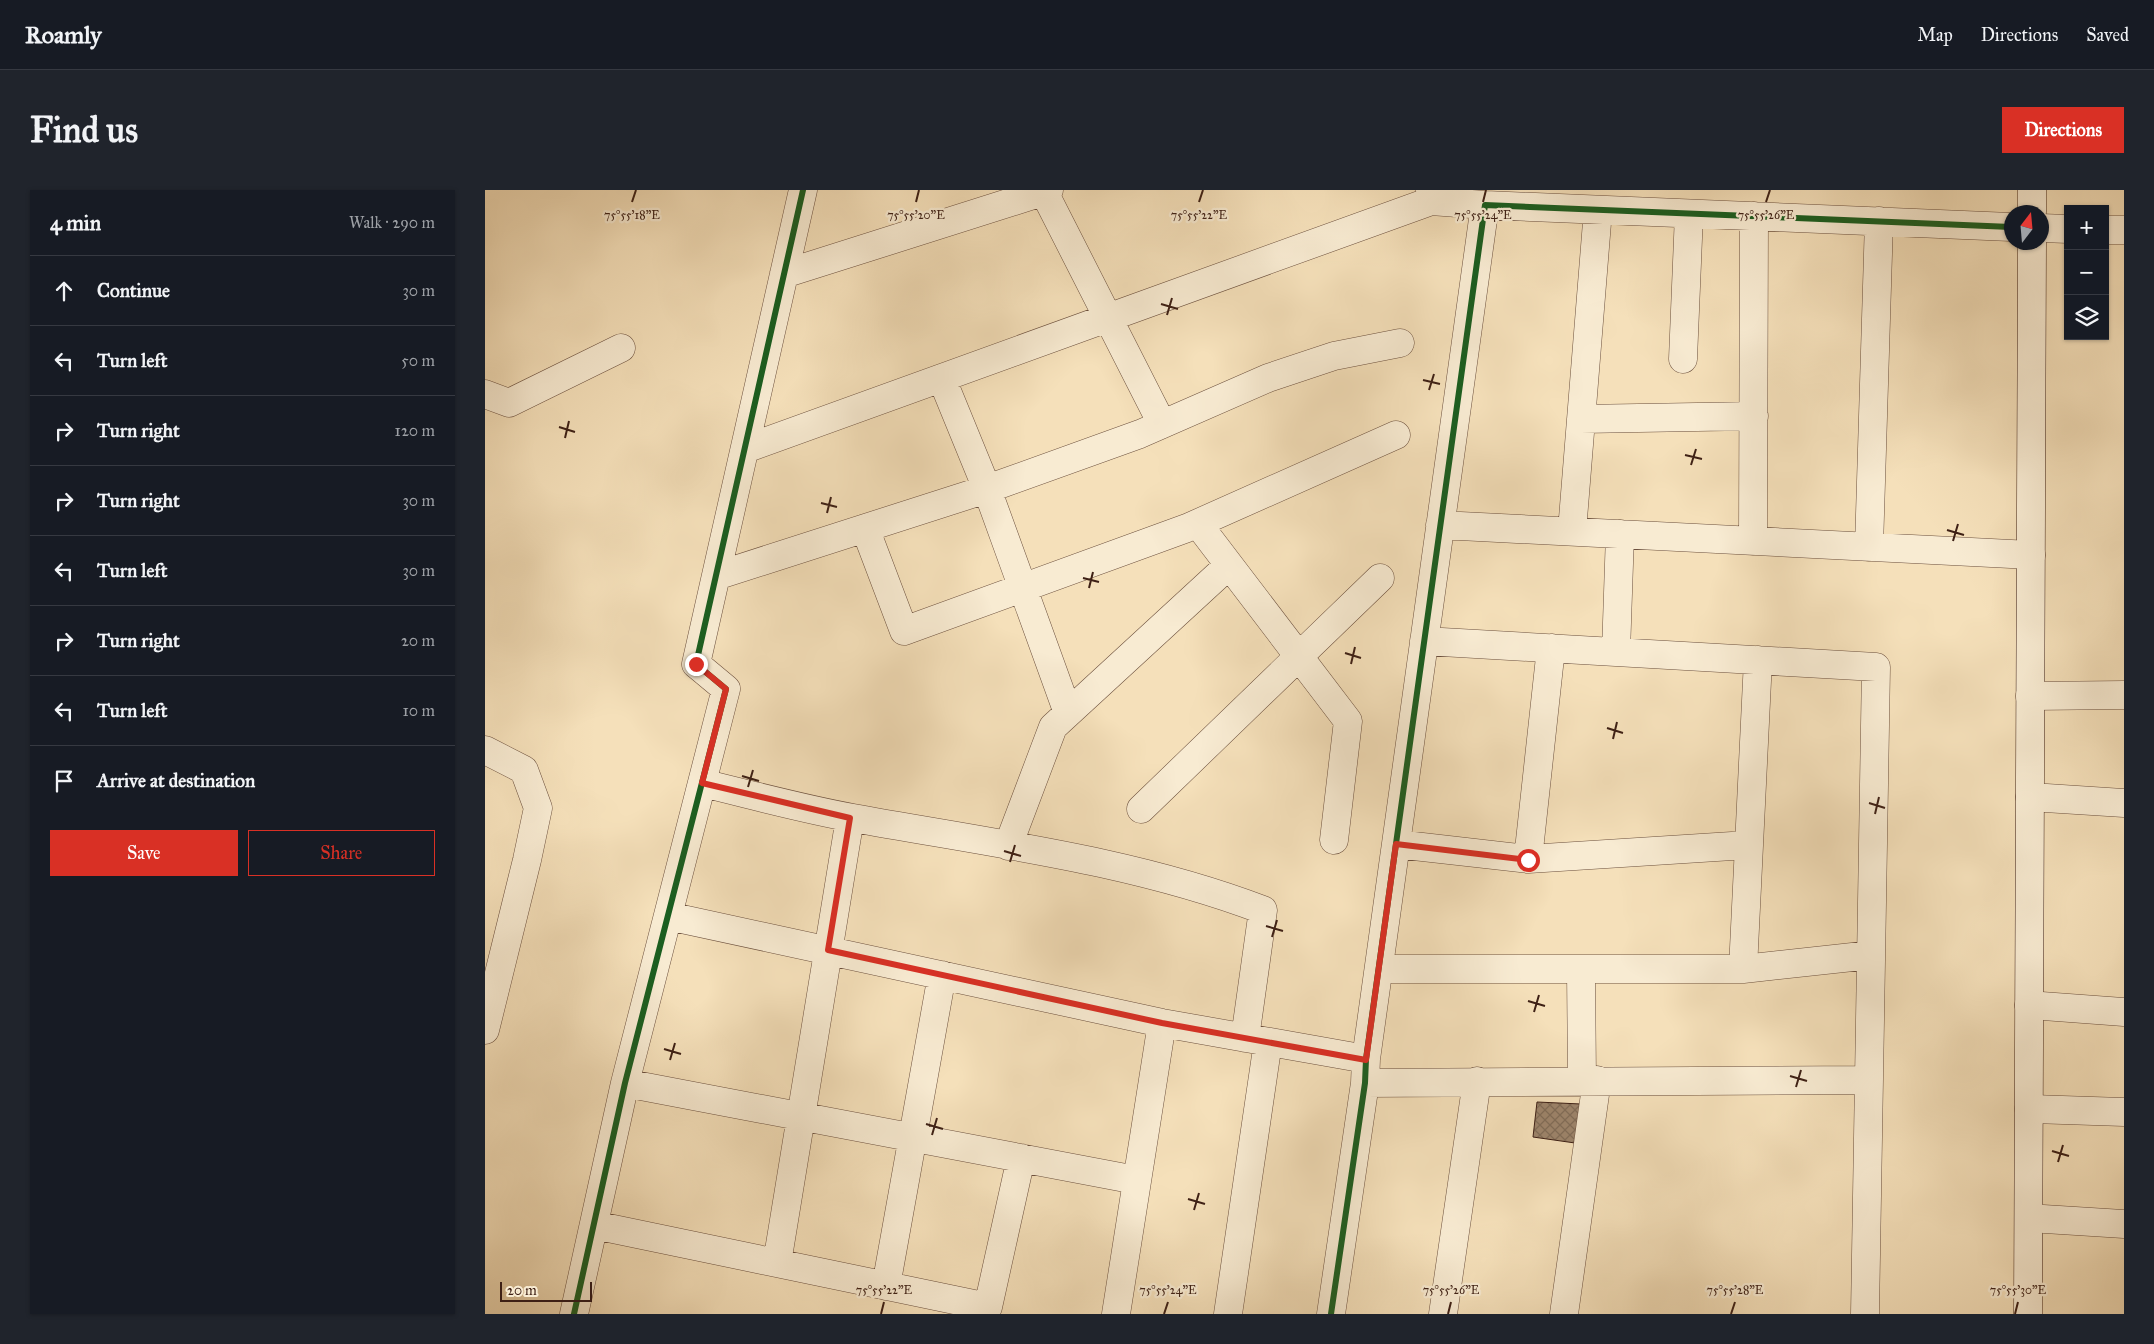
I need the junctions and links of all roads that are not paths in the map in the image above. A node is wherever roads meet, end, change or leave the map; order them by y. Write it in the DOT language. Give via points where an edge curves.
graph roads {
  1 [pos="803,190"];
  2 [pos="2032,190"];
  3 [pos="1046,191"];
  4 [pos="1430,196"];
  5 [pos="1485,205"];
  6 [pos="2032,205"];
  7 [pos="1598,210"];
  8 [pos="1689,214"];
  9 [pos="1754,216"];
  10 [pos="1879,221"];
  11 [pos="2004,227"];
  12 [pos="2049,228"];
  13 [pos="2064,229"];
  14 [pos="2109,230"];
  15 [pos="2124,230"];
  16 [pos="2032,250"];
  17 [pos="785,274"];
  18 [pos="1109,318"];
  19 [pos="1400,343"];
  20 [pos="621,348"];
  21 [pos="1683,359"];
  22 [pos="942,379"];
  23 [pos="485,394"];
  24 [pos="1753,416"];
  25 [pos="1581,418"];
  26 [pos="1162,424"];
  27 [pos="1396,435"];
  28 [pos="745,449"];
  29 [pos="987,490"];
  30 [pos="1198,524"];
  31 [pos="1440,525"];
  32 [pos="865,528"];
  33 [pos="1572,532"];
  34 [pos="1620,534"];
  35 [pos="1753,541"];
  36 [pos="1869,547"];
  37 [pos="2031,556"];
  38 [pos="1229,564"];
  39 [pos="716,576"];
  40 [pos="1381,578"];
  41 [pos="1023,587"];
  42 [pos="1424,641"];
  43 [pos="1551,648"];
  44 [pos="1616,652"];
  45 [pos="1299,657"];
  46 [pos="1758,660"];
  47 [pos="2124,695"];
  48 [pos="2031,696"];
  49 [pos="1068,713"];
  50 [pos="485,750"];
  51 [pos="702,783"];
  52 [pos="2030,798"];
  53 [pos="2124,803"];
  54 [pos="1141,809"];
  55 [pos="850,818"];
  56 [pos="1333,840"];
  57 [pos="1396,844"];
  58 [pos="1749,845"];
  59 [pos="1008,846"];
  60 [pos="1528,860"];
  61 [pos="668,916"];
  62 [pos="828,950"];
  63 [pos="1871,955"];
  64 [pos="1379,969"];
  65 [pos="1581,969"];
  66 [pos="1743,969"];
  67 [pos="942,975"];
  68 [pos="2029,1005"];
  69 [pos="2124,1012"];
  70 [pos="1162,1023"];
  71 [pos="485,1030"];
  72 [pos="1257,1040"];
  73 [pos="1365,1071"];
  74 [pos="1869,1080"];
  75 [pos="1477,1081"];
  76 [pos="1590,1081"];
  77 [pos="625,1083"];
  78 [pos="2029,1109"];
  79 [pos="2124,1112"];
  80 [pos="801,1117"];
  81 [pos="912,1138"];
  82 [pos="1021,1158"];
  83 [pos="1136,1180"];
  84 [pos="2029,1218"];
  85 [pos="2124,1224"];
  86 [pos="594,1225"];
  87 [pos="777,1263"];
  88 [pos="886,1286"];
  89 [pos="573,1314"];
  90 [pos="1116,1314"];
  91 [pos="1228,1314"];
  92 [pos="1331,1314"];
  93 [pos="1443,1314"];
  94 [pos="1564,1314"];
  95 [pos="1865,1314"];
  96 [pos="2028,1314"];
  1 -- 17 [label="street"];
  2 -- 6 [label="street"];
  3 -- 17 [label="street"];
  3 -- 18 [label="street"];
  4 -- 5 [label="street"];
  4 -- 18 [label="street"];
  5 -- 7 [label="street"];
  5 -- 31 [label="street"];
  7 -- 8 [label="street"];
  7 -- 25 [label="street"];
  8 -- 9 [label="street"];
  8 -- 21 [label="street"];
  9 -- 10 [label="street"];
  9 -- 24 [label="street"];
  10 -- 11 [label="street"];
  10 -- 36 [label="street"];
  12 -- 13 [label="street"];
  14 -- 15 [label="street"];
  16 -- 37 [label="street"];
  17 -- 28 [label="street"];
  18 -- 22 [label="street"];
  18 -- 26 [label="street"];
  19 -- 26 [label="street" via="1334,356 1268,378"];
  20 -- 23 [label="street" via="509,403"];
  22 -- 28 [label="street"];
  22 -- 29 [label="street"];
  24 -- 25 [label="street"];
  24 -- 35 [label="street"];
  25 -- 33 [label="street"];
  26 -- 29 [label="street"];
  27 -- 30 [label="street"];
  28 -- 39 [label="street"];
  29 -- 32 [label="street"];
  29 -- 41 [label="street"];
  30 -- 38 [label="street"];
  30 -- 41 [label="street"];
  31 -- 33 [label="street"];
  31 -- 42 [label="street"];
  32 -- 39 [label="street"];
  32 -- 41 [label="street" via="903,631"];
  33 -- 34 [label="street"];
  34 -- 35 [label="street"];
  34 -- 44 [label="street"];
  35 -- 36 [label="street"];
  36 -- 37 [label="street"];
  37 -- 48 [label="street"];
  38 -- 45 [label="street"];
  38 -- 49 [label="street"];
  39 -- 51 [label="street" via="696,664 726,689"];
  40 -- 45 [label="street"];
  41 -- 49 [label="street"];
  42 -- 43 [label="street"];
  42 -- 57 [label="street"];
  43 -- 44 [label="street"];
  43 -- 60 [label="street"];
  44 -- 46 [label="street"];
  45 -- 54 [label="street"];
  45 -- 56 [label="street" via="1348,721"];
  46 -- 58 [label="street"];
  46 -- 63 [label="street" via="1876,667"];
  47 -- 48 [label="street"];
  48 -- 52 [label="street"];
  49 -- 59 [label="street" via="1053,726"];
  50 -- 71 [label="street" via="524,770 538,808"];
  51 -- 55 [label="street"];
  51 -- 61 [label="street"];
  52 -- 53 [label="street"];
  52 -- 68 [label="street"];
  55 -- 59 [label="street"];
  55 -- 62 [label="street"];
  57 -- 60 [label="street"];
  57 -- 64 [label="street"];
  58 -- 60 [label="street"];
  58 -- 66 [label="street"];
  59 -- 72 [label="street" via="1184,883 1263,910"];
  61 -- 62 [label="street"];
  61 -- 77 [label="street"];
  62 -- 67 [label="street"];
  62 -- 80 [label="street"];
  63 -- 66 [label="street"];
  63 -- 74 [label="street"];
  64 -- 65 [label="street"];
  64 -- 73 [label="street"];
  65 -- 66 [label="street"];
  65 -- 76 [label="street"];
  67 -- 70 [label="street"];
  67 -- 81 [label="street"];
  68 -- 69 [label="street"];
  68 -- 78 [label="street"];
  70 -- 72 [label="street"];
  70 -- 83 [label="street"];
  72 -- 73 [label="street"];
  72 -- 91 [label="street"];
  73 -- 75 [label="street"];
  73 -- 92 [label="street"];
  74 -- 76 [label="street"];
  74 -- 95 [label="street"];
  75 -- 76 [label="street"];
  75 -- 93 [label="street"];
  76 -- 94 [label="street"];
  77 -- 80 [label="street"];
  77 -- 86 [label="street"];
  78 -- 79 [label="street"];
  78 -- 84 [label="street"];
  80 -- 81 [label="street"];
  80 -- 87 [label="street"];
  81 -- 82 [label="street"];
  81 -- 88 [label="street"];
  82 -- 83 [label="street"];
  82 -- 88 [label="street" via="988,1307"];
  83 -- 90 [label="street"];
  84 -- 85 [label="street"];
  84 -- 96 [label="street"];
  86 -- 87 [label="street"];
  86 -- 89 [label="street"];
  87 -- 88 [label="street"];
}
